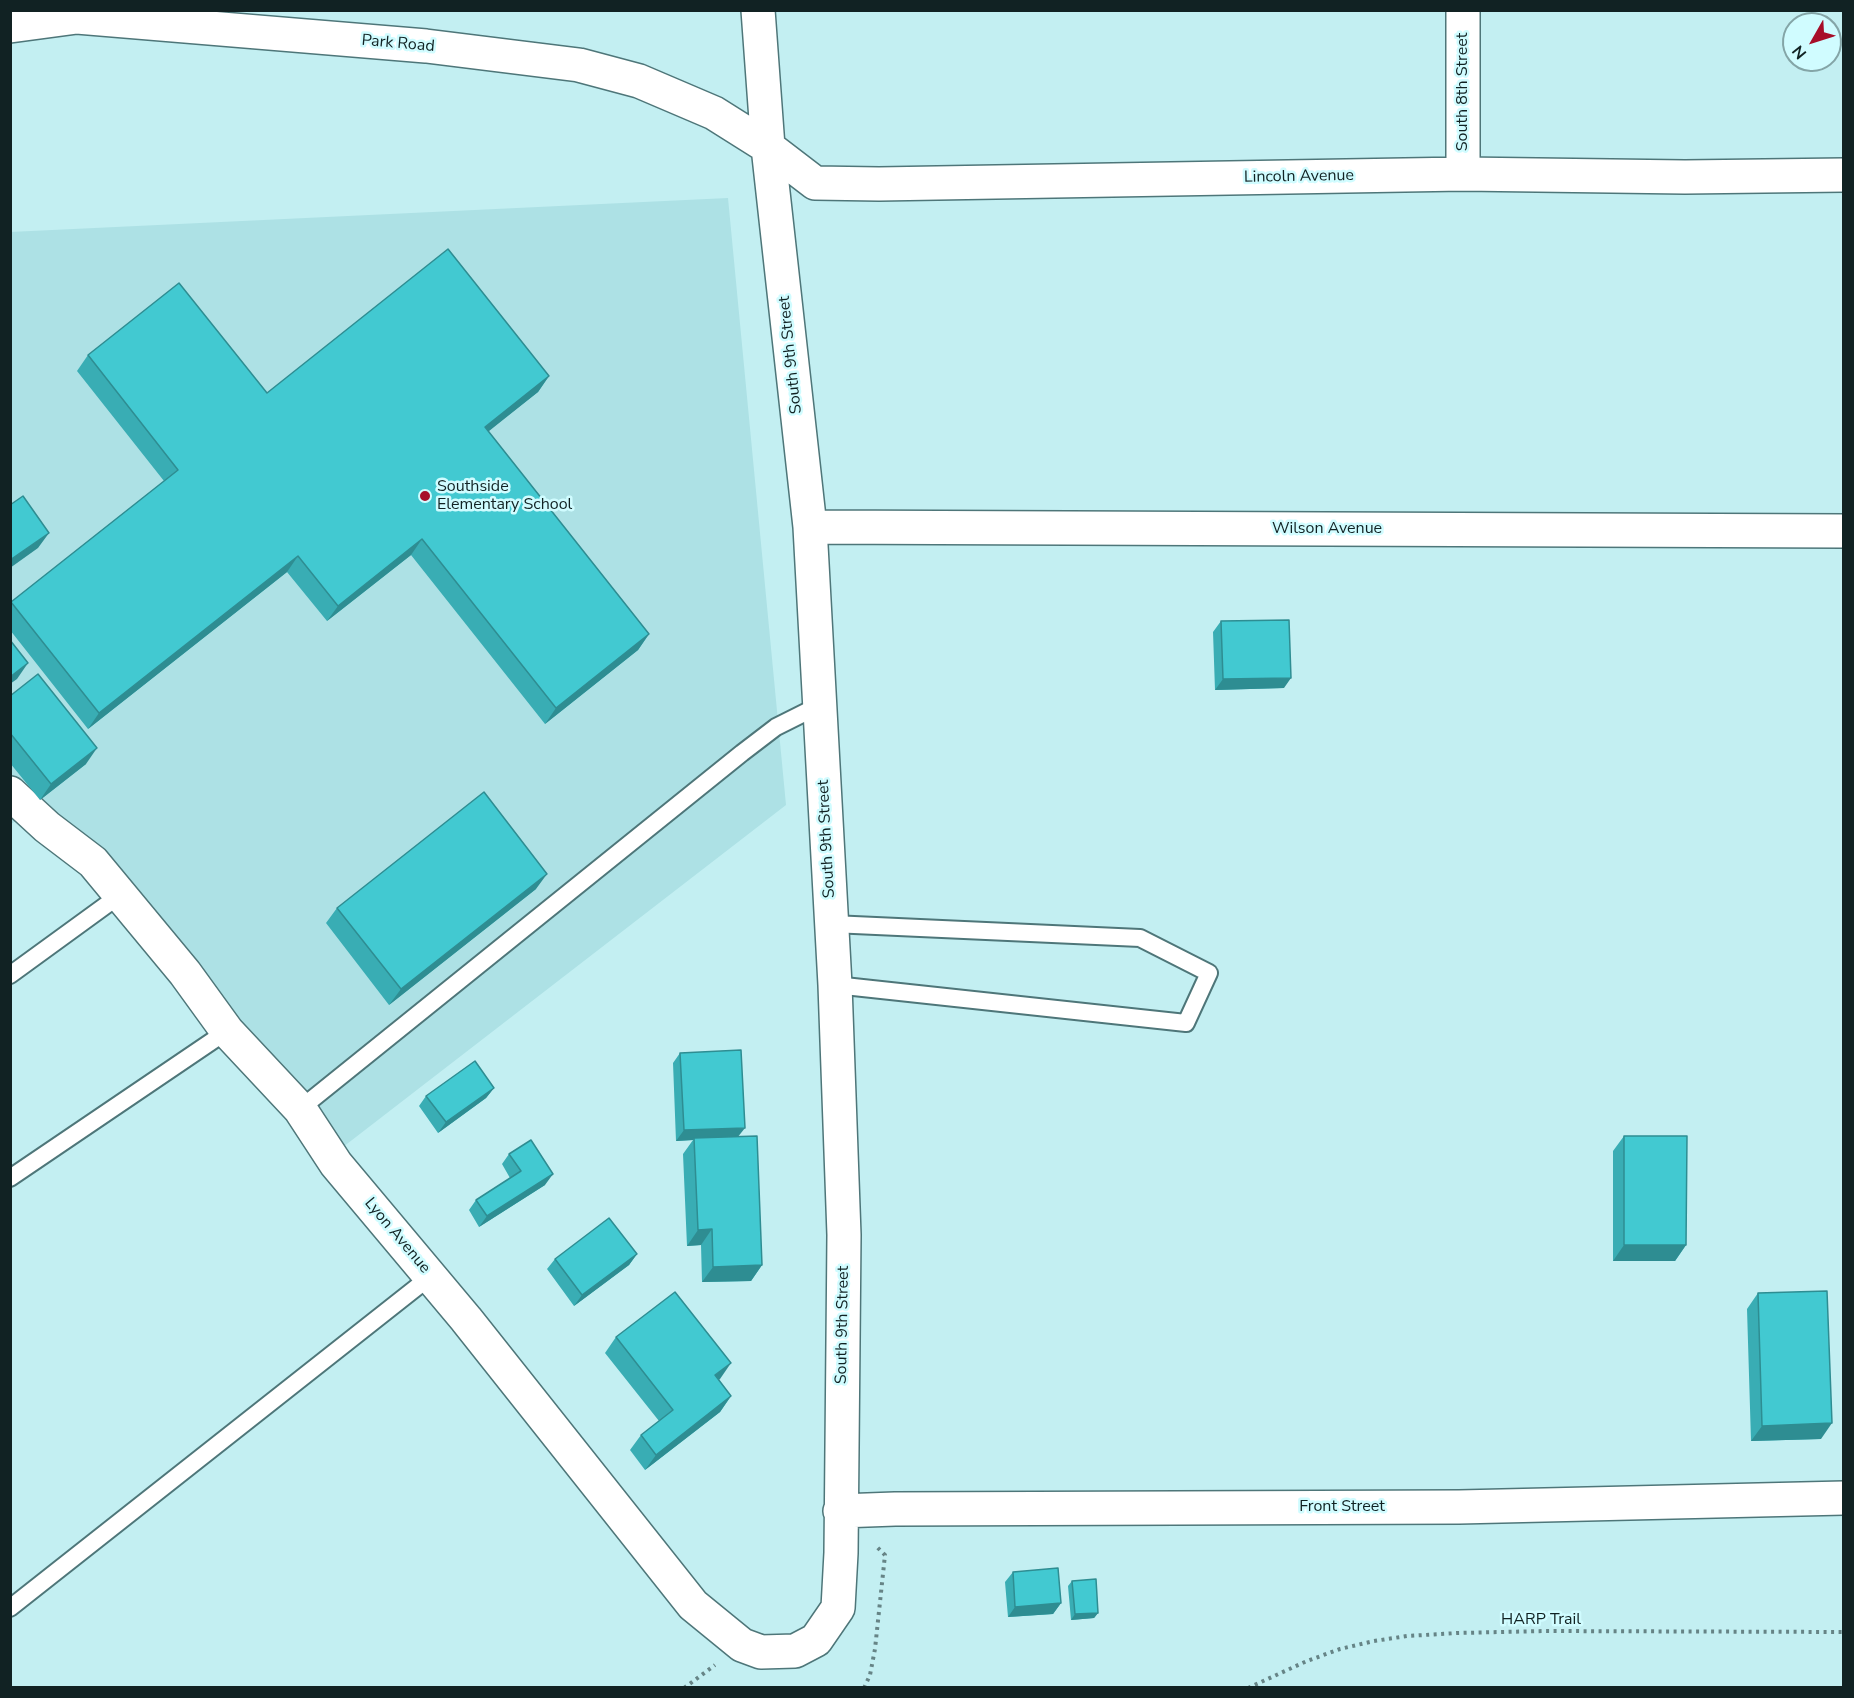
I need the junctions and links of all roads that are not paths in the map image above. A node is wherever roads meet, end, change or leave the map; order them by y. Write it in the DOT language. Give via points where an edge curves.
graph roads {
  1 [pos="758,10"];
  2 [pos="1463,10"];
  3 [pos="10,26"];
  4 [pos="768,147"];
  5 [pos="1463,174"];
  6 [pos="1844,175"];
  7 [pos="810,527"];
  8 [pos="1844,531"];
  9 [pos="820,705"];
  10 [pos="10,793"];
  11 [pos="120,895"];
  12 [pos="832,924"];
  13 [pos="10,975"];
  14 [pos="835,985"];
  15 [pos="227,1031"];
  16 [pos="300,1109"];
  17 [pos="10,1178"];
  18 [pos="431,1276"];
  19 [pos="1844,1498"];
  20 [pos="840,1511"];
  21 [pos="10,1608"];
  22 [pos="795,1651"];
  1 -- 4 [label="street, South 9th Street"];
  2 -- 5 [label="street, South 8th Street"];
  3 -- 4 [label="street, Park Road" via="77,17 426,46 579,65 639,81 714,113"];
  4 -- 5 [label="street, Lincoln Avenue" via="815,183"];
  4 -- 7 [label="street, South 9th Street"];
  5 -- 6 [label="street, Lincoln Avenue"];
  7 -- 8 [label="street, Wilson Avenue"];
  7 -- 9 [label="street, South 9th Street"];
  9 -- 12 [label="street, South 9th Street"];
  9 -- 16 [label="lane" via="776,727 742,753"];
  10 -- 11 [label="street, Lyon Avenue" via="93,862"];
  11 -- 13 [label="lane"];
  11 -- 15 [label="street, Lyon Avenue"];
  12 -- 14 [label="street, South 9th Street"];
  12 -- 14 [label="lane" via="1140,938 1209,973 1186,1023"];
  14 -- 20 [label="street, South 9th Street" via="844,1235"];
  15 -- 16 [label="street, Lyon Avenue"];
  15 -- 17 [label="lane"];
  16 -- 18 [label="street, Lyon Avenue" via="336,1164"];
  18 -- 21 [label="lane"];
  18 -- 22 [label="street, Lyon Avenue" via="693,1605 742,1645 761,1652"];
  19 -- 20 [label="street, Front Street" via="1459,1507"];
  20 -- 22 [label="street, South 9th Street" via="838,1608 816,1640"];
}
